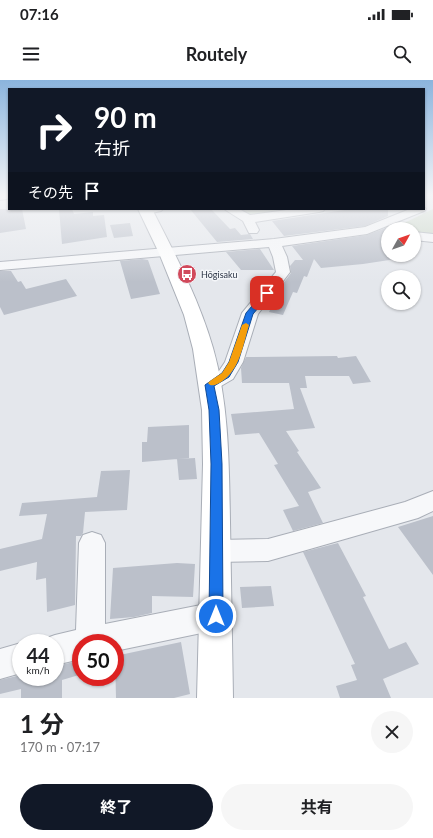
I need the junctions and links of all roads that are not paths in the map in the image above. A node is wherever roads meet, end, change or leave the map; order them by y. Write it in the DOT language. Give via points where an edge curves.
graph roads {
  1 [pos="156,225"];
  2 [pos="252,225"];
  3 [pos="381,228"];
  4 [pos="421,237"];
  5 [pos="433,238"];
  6 [pos="267,244"];
  7 [pos="167,253"];
  8 [pos="0,266"];
  9 [pos="210,385"];
  10 [pos="433,501"];
  11 [pos="92,543"];
  12 [pos="217,551"];
  13 [pos="216,616"];
  14 [pos="86,634"];
  15 [pos="124,635"];
  16 [pos="12,661"];
  17 [pos="0,664"];
  18 [pos="215,698"];
  1 -- 7 [label="main road"];
  2 -- 6 [label="street"];
  3 -- 6 [label="street"];
  4 -- 5 [label="street"];
  6 -- 7 [label="street"];
  6 -- 9 [label="street" via="280,258 283,272 250,313 234,362 226,375"];
  7 -- 8 [label="street"];
  7 -- 9 [label="main road" via="193,315"];
  9 -- 12 [label="main road" via="214,410"];
  10 -- 12 [label="street" via="409,511 268,550"];
  11 -- 14 [label="street"];
  12 -- 13 [label="main road"];
  13 -- 15 [label="street"];
  13 -- 18 [label="main road"];
  16 -- 17 [label="street"];
}
